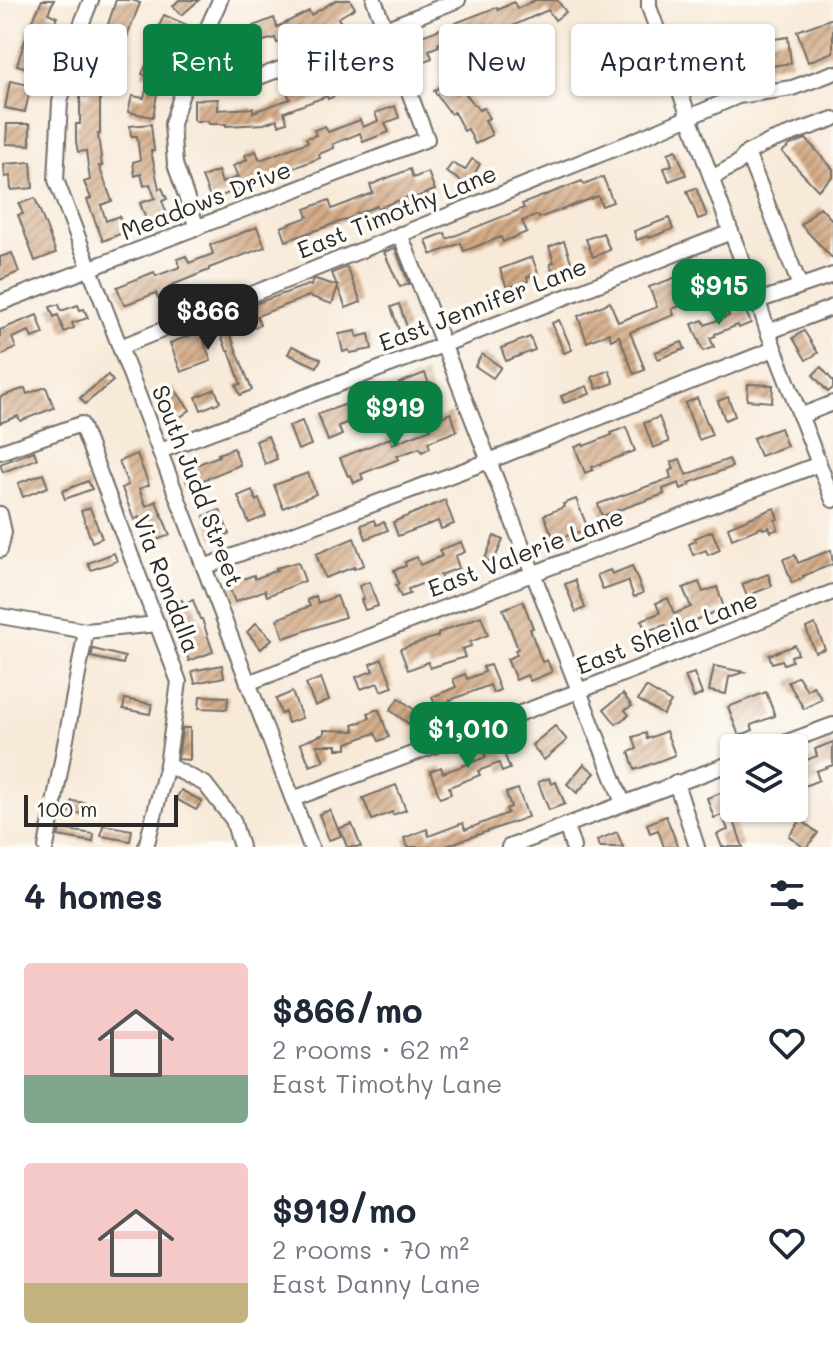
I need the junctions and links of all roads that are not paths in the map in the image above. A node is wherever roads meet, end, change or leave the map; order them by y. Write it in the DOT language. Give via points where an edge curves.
graph roads {
  1 [pos="91,0"];
  2 [pos="220,0"];
  3 [pos="374,0"];
  4 [pos="458,0"];
  5 [pos="649,0"];
  6 [pos="209,24"];
  7 [pos="383,24"];
  8 [pos="398,24"];
  9 [pos="833,73"];
  10 [pos="181,96"];
  11 [pos="411,96"];
  12 [pos="689,116"];
  13 [pos="833,119"];
  14 [pos="747,153"];
  15 [pos="712,178"];
  16 [pos="197,228"];
  17 [pos="731,232"];
  18 [pos="400,234"];
  19 [pos="88,269"];
  20 [pos="833,275"];
  21 [pos="800,286"];
  22 [pos="758,301"];
  23 [pos="0,303"];
  24 [pos="833,307"];
  25 [pos="768,332"];
  26 [pos="443,345"];
  27 [pos="120,347"];
  28 [pos="774,349"];
  29 [pos="833,403"];
  30 [pos="800,416"];
  31 [pos="160,451"];
  32 [pos="0,452"];
  33 [pos="489,461"];
  34 [pos="819,464"];
  35 [pos="832,497"];
  36 [pos="0,514"];
  37 [pos="0,550"];
  38 [pos="204,567"];
  39 [pos="533,574"];
  40 [pos="833,592"];
  41 [pos="0,616"];
  42 [pos="158,624"];
  43 [pos="86,631"];
  44 [pos="248,683"];
  45 [pos="579,691"];
  46 [pos="833,725"];
  47 [pos="808,734"];
  48 [pos="167,765"];
  49 [pos="720,767"];
  50 [pos="676,783"];
  51 [pos="293,799"];
  52 [pos="623,803"];
  53 [pos="566,825"];
  54 [pos="46,847"];
  55 [pos="146,847"];
  56 [pos="241,847"];
  57 [pos="311,847"];
  58 [pos="509,847"];
  59 [pos="573,847"];
  60 [pos="697,847"];
  1 -- 19 [label="street, South Judd Street" via="60,102 56,180"];
  2 -- 6 [label="street"];
  3 -- 7 [label="street"];
  4 -- 8 [label="street"];
  5 -- 12 [label="street"];
  9 -- 12 [label="street, East Timothy Lane" via="792,88 738,96"];
  10 -- 16 [label="street" via="172,124 175,164"];
  11 -- 16 [label="street, Meadows Drive" via="427,139"];
  12 -- 15 [label="street"];
  12 -- 18 [label="street, East Timothy Lane"];
  13 -- 14 [label="street"];
  14 -- 15 [label="street"];
  14 -- 21 [label="street"];
  15 -- 17 [label="street"];
  16 -- 19 [label="street, Meadows Drive"];
  17 -- 22 [label="street"];
  17 -- 26 [label="street, East Jennifer Lane"];
  18 -- 26 [label="street"];
  18 -- 27 [label="street, East Timothy Lane"];
  19 -- 23 [label="street, Meadows Drive"];
  19 -- 27 [label="street, South Judd Street"];
  20 -- 21 [label="street"];
  21 -- 22 [label="street"];
  22 -- 25 [label="street"];
  24 -- 25 [label="street"];
  25 -- 28 [label="street"];
  26 -- 31 [label="street, East Jennifer Lane"];
  26 -- 33 [label="street"];
  27 -- 31 [label="street, South Judd Street"];
  28 -- 30 [label="street"];
  28 -- 33 [label="street"];
  29 -- 30 [label="street"];
  30 -- 34 [label="street"];
  31 -- 38 [label="street, South Judd Street"];
  32 -- 42 [label="street, Via Rondalla" via="81,424"];
  33 -- 38 [label="street"];
  33 -- 39 [label="street"];
  34 -- 35 [label="street"];
  34 -- 39 [label="street, East Valerie Lane"];
  36 -- 37 [label="street"];
  38 -- 44 [label="street, South Judd Street"];
  39 -- 44 [label="street, East Valerie Lane"];
  39 -- 45 [label="street"];
  40 -- 45 [label="street, East Sheila Lane"];
  41 -- 43 [label="street"];
  42 -- 43 [label="street"];
  42 -- 48 [label="street, Via Rondalla" via="179,682"];
  43 -- 54 [label="street"];
  44 -- 51 [label="street, South Judd Street"];
  45 -- 51 [label="street, East Sheila Lane"];
  45 -- 52 [label="street"];
  46 -- 47 [label="street"];
  48 -- 55 [label="street, Via Rondalla"];
  48 -- 56 [label="street" via="205,784 233,820"];
  49 -- 50 [label="street"];
  50 -- 52 [label="street"];
  50 -- 60 [label="street"];
  51 -- 57 [label="street, South Judd Street"];
  52 -- 53 [label="street"];
  53 -- 58 [label="street"];
  53 -- 59 [label="street"];
}
